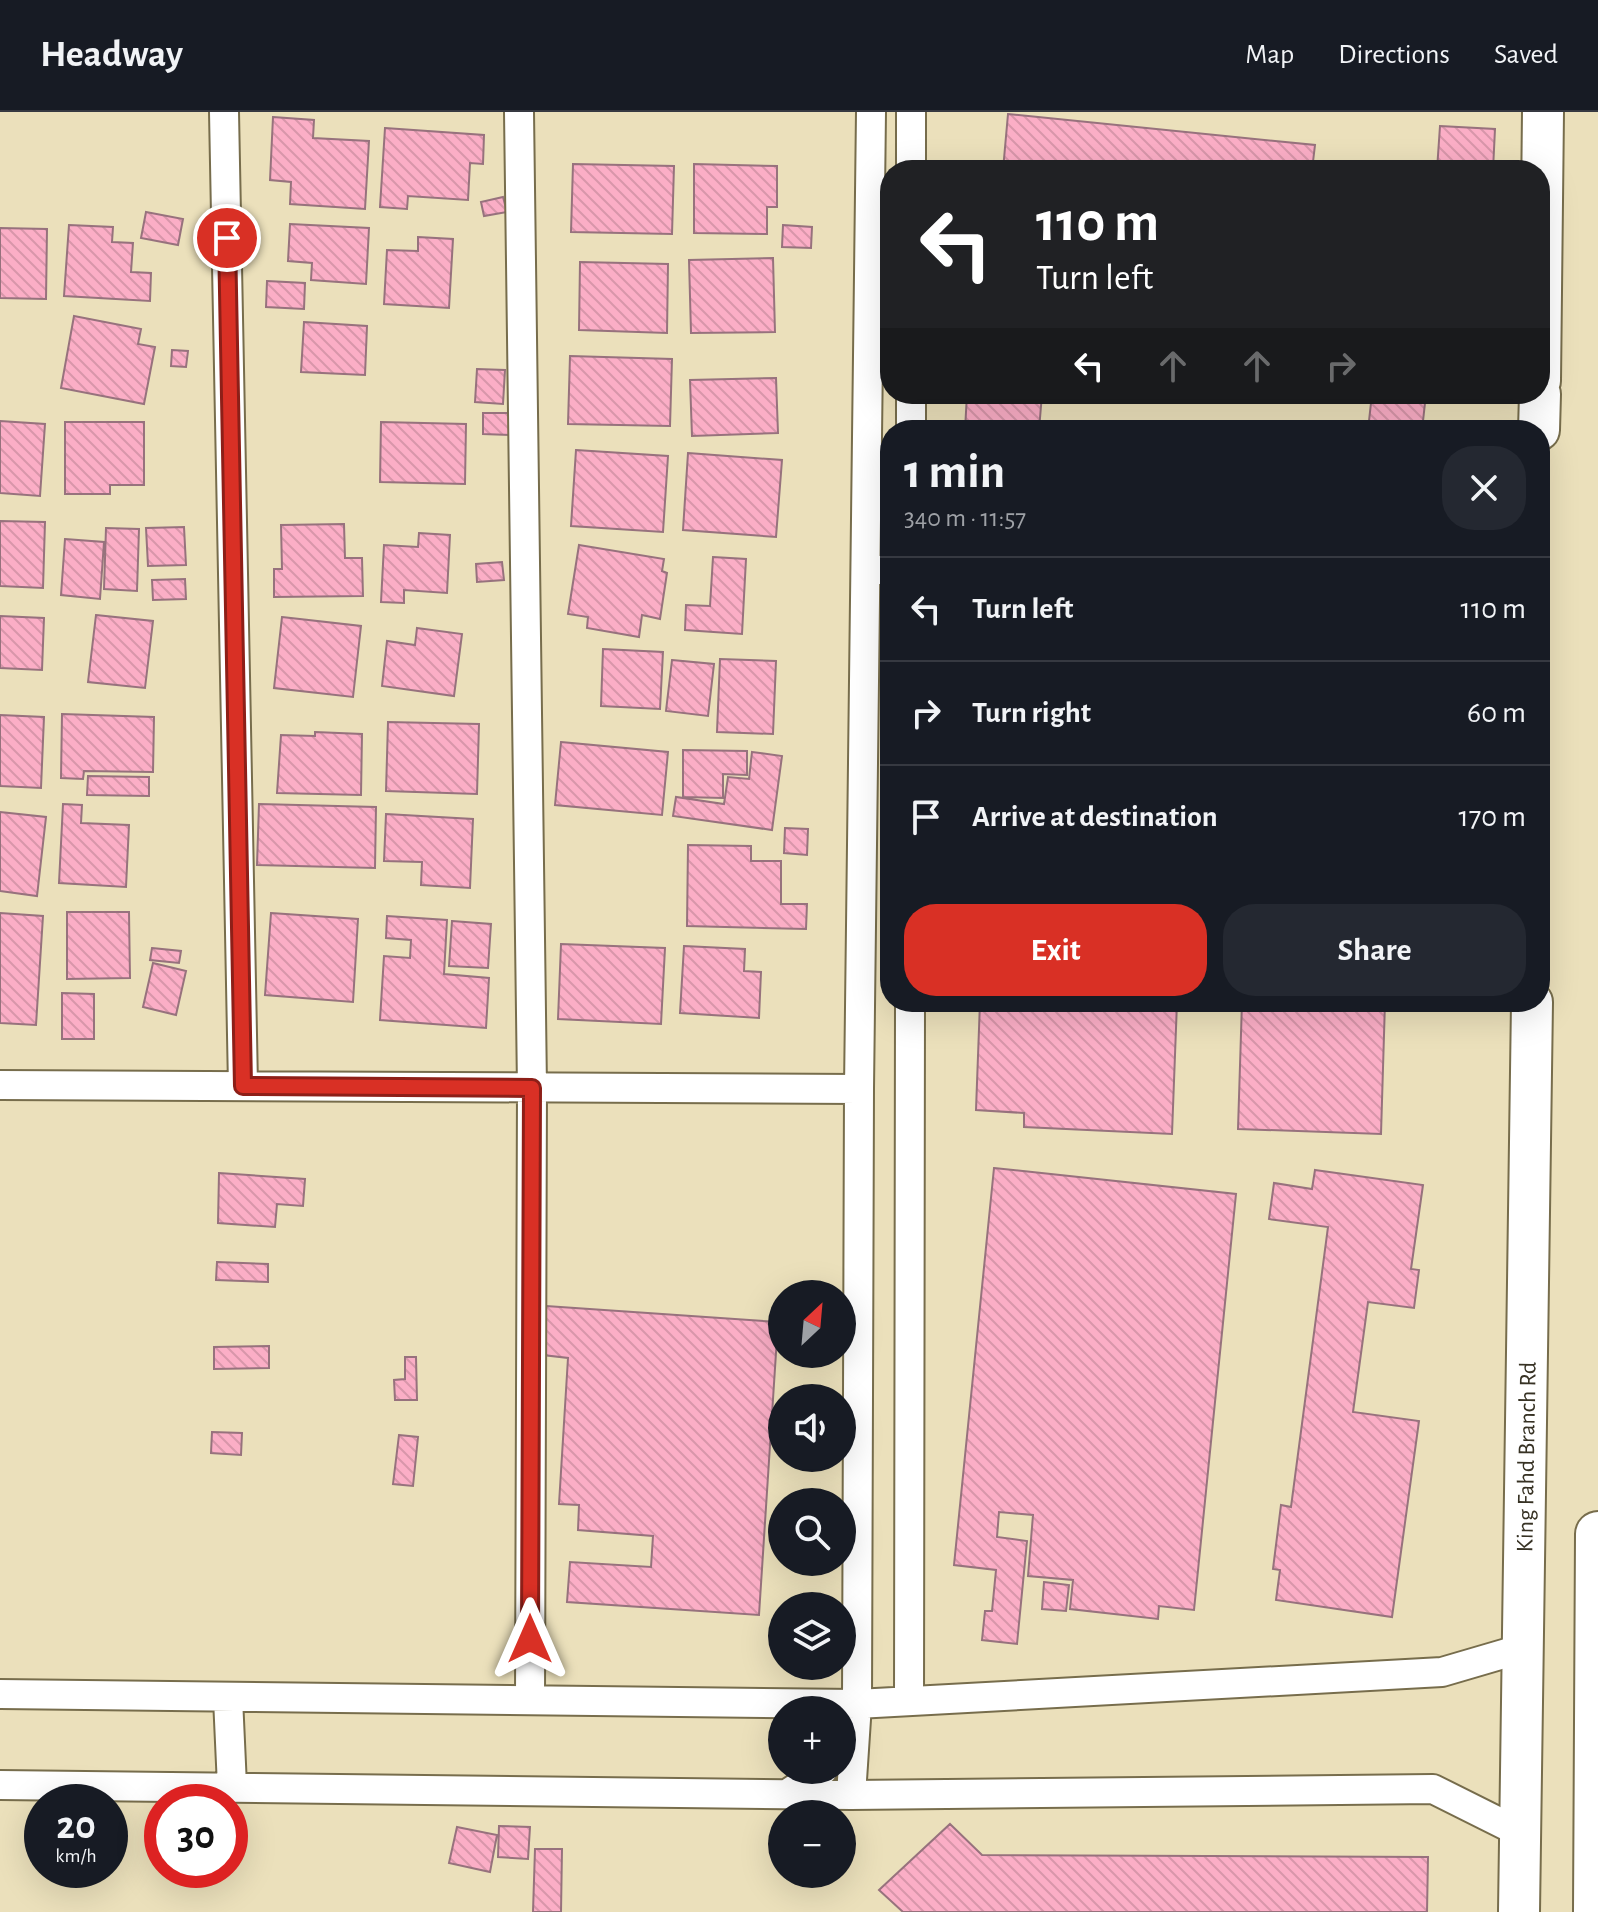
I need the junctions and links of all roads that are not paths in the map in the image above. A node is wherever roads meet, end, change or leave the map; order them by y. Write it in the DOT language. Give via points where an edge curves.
graph roads {
  1 [pos="224,112"];
  2 [pos="519,112"];
  3 [pos="871,112"];
  4 [pos="911,112"];
  5 [pos="1543,112"];
  6 [pos="911,160"];
  7 [pos="1542,160"];
  8 [pos="878,531"];
  9 [pos="878,570"];
  10 [pos="910,1012"];
  11 [pos="1532,1012"];
  12 [pos="0,1085"];
  13 [pos="243,1086"];
  14 [pos="532,1088"];
  15 [pos="859,1089"];
  16 [pos="1598,1534"];
  17 [pos="1524,1648"];
  18 [pos="0,1694"];
  19 [pos="228,1698"];
  20 [pos="530,1700"];
  21 [pos="909,1701"];
  22 [pos="857,1704"];
  23 [pos="856,1709"];
  24 [pos="232,1784"];
  25 [pos="802,1784"];
  26 [pos="850,1784"];
  27 [pos="0,1785"];
  28 [pos="144,1786"];
  29 [pos="248,1786"];
  30 [pos="787,1794"];
  31 [pos="851,1795"];
  32 [pos="1519,1832"];
  33 [pos="1519,1912"];
  34 [pos="1596,1912"];
  1 -- 13 [label="street"];
  2 -- 14 [label="street"];
  3 -- 8 [label="street"];
  4 -- 6 [label="street"];
  5 -- 7 [label="main road"];
  8 -- 9 [label="street"];
  9 -- 15 [label="street"];
  10 -- 21 [label="street"];
  11 -- 17 [label="main road, King Fahd Branch Rd"];
  12 -- 13 [label="street"];
  13 -- 14 [label="street"];
  14 -- 15 [label="street"];
  14 -- 20 [label="street"];
  15 -- 22 [label="street"];
  16 -- 34 [label="highway"];
  17 -- 21 [label="street" via="1442,1672"];
  17 -- 32 [label="main road, King Fahd Branch Rd"];
  18 -- 19 [label="street"];
  19 -- 20 [label="street"];
  19 -- 24 [label="street"];
  20 -- 22 [label="street"];
  21 -- 22 [label="street"];
  22 -- 23 [label="street"];
  25 -- 30 [label="street"];
  26 -- 31 [label="street"];
  27 -- 28 [label="street"];
  29 -- 30 [label="street"];
  30 -- 31 [label="street"];
  31 -- 32 [label="street" via="1433,1789"];
  32 -- 33 [label="main road, King Fahd Branch Rd"];
}
